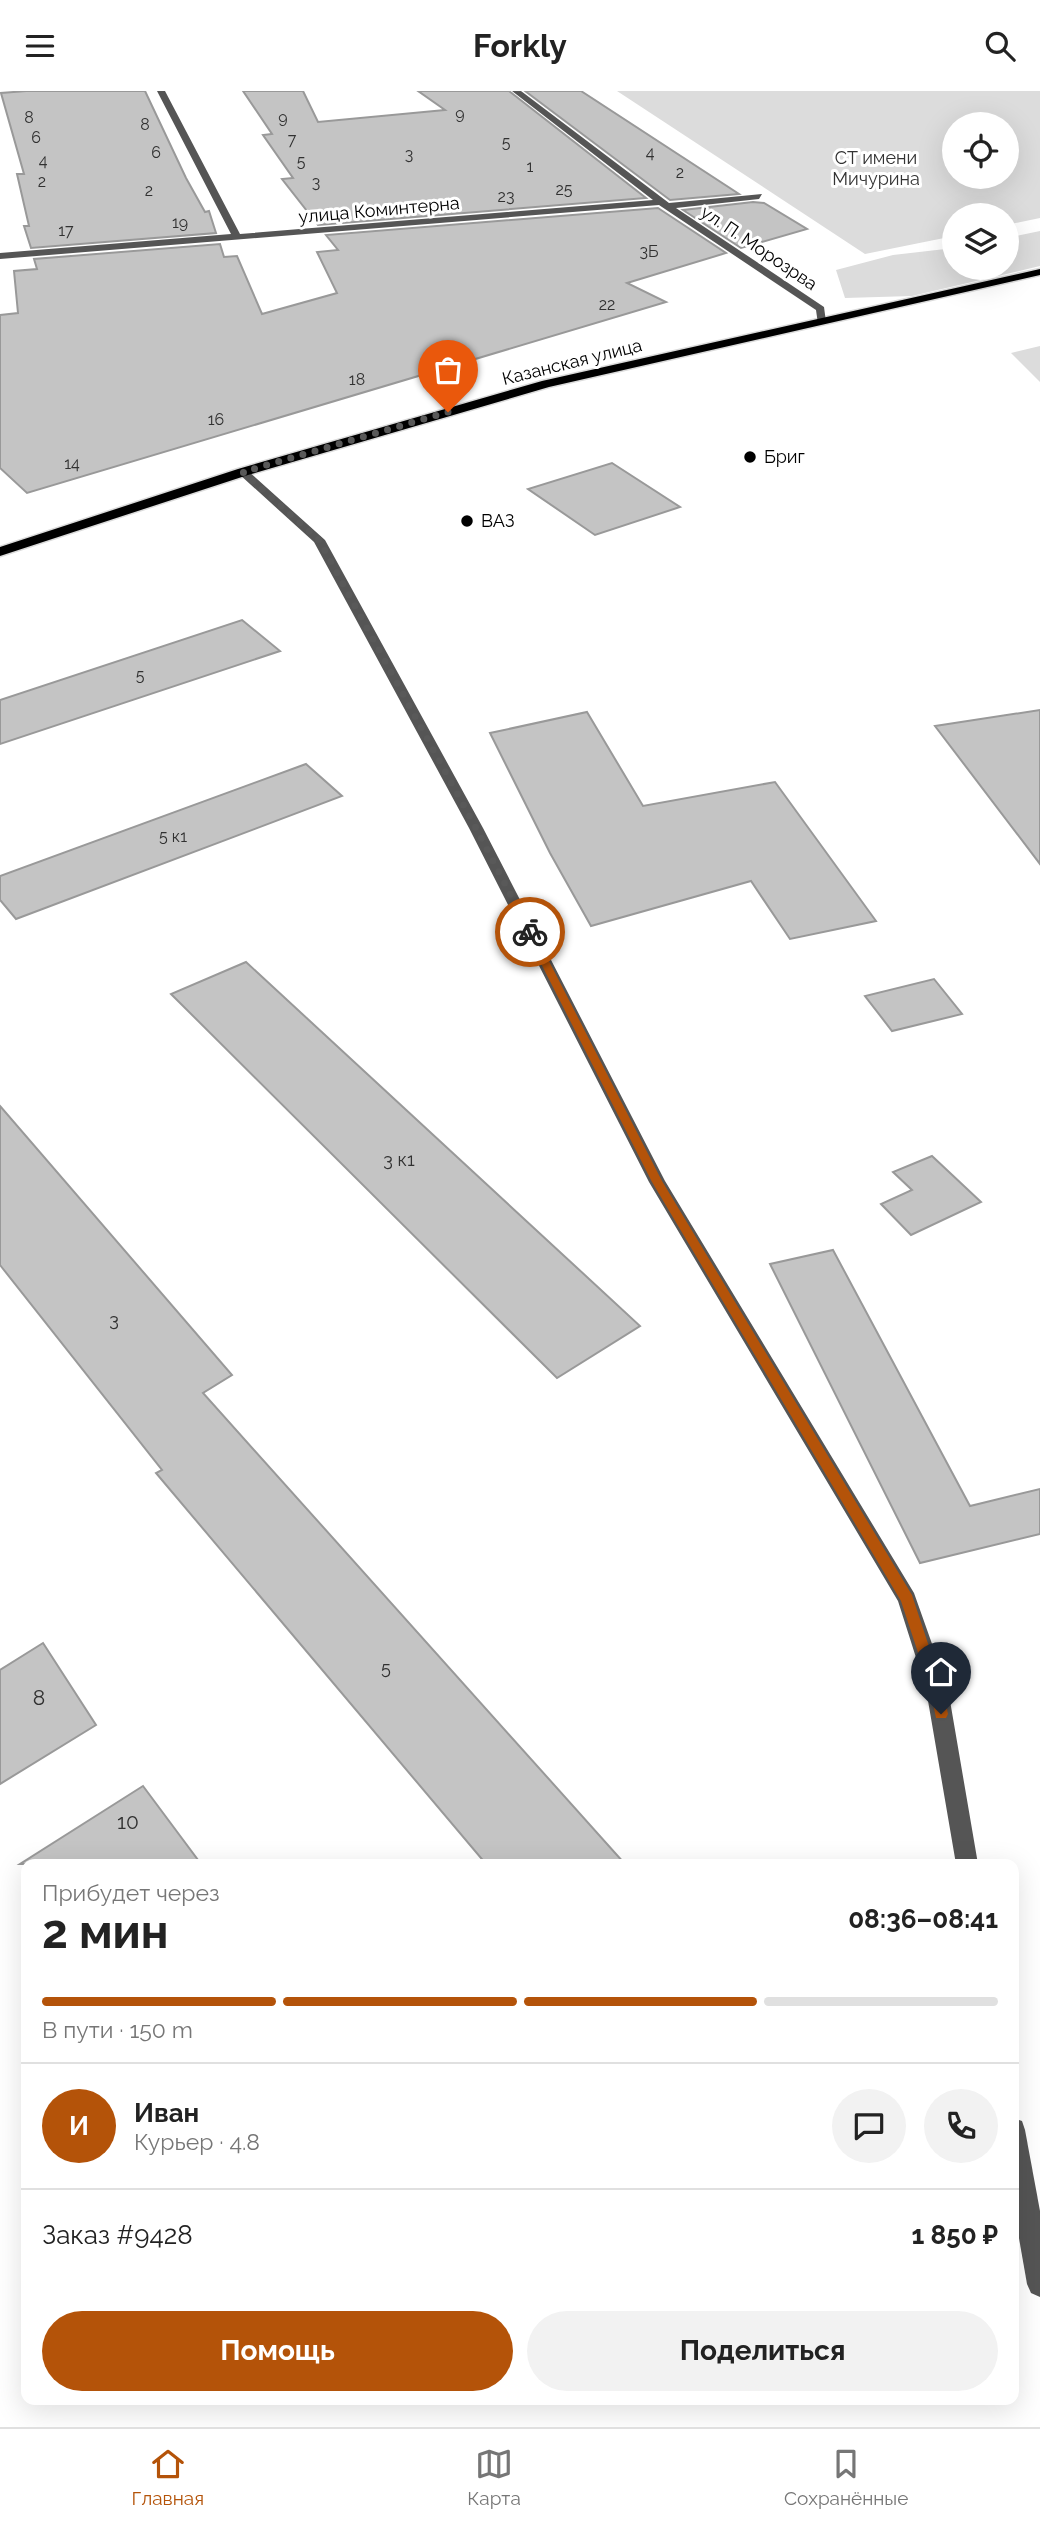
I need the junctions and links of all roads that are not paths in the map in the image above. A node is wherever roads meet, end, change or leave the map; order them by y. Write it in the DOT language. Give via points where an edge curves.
graph roads {
  1 [pos="161,91"];
  2 [pos="516,91"];
  3 [pos="759,196"];
  4 [pos="665,204"];
  5 [pos="237,237"];
  6 [pos="0,256"];
  7 [pos="1040,272"];
  8 [pos="821,322"];
  9 [pos="243,472"];
  10 [pos="0,552"];
  11 [pos="966,1859"];
  12 [pos="1019,2164"];
  13 [pos="1040,2284"];
  1 -- 5 [label="street"];
  2 -- 4 [label="street"];
  3 -- 4 [label="street, улица Коминтерна"];
  4 -- 5 [label="street, улица Коминтерна"];
  4 -- 8 [label="street, ул. П. Морозрва" via="821,309"];
  5 -- 6 [label="street, улица Коминтерна"];
  7 -- 8 [label="highway, Казанская улица"];
  8 -- 9 [label="highway, Казанская улица" via="547,384"];
  9 -- 10 [label="highway, Казанская улица"];
  9 -- 11 [label="street" via="319,540 476,828 657,1182 907,1599 937,1689"];
  12 -- 13 [label="street"];
}
